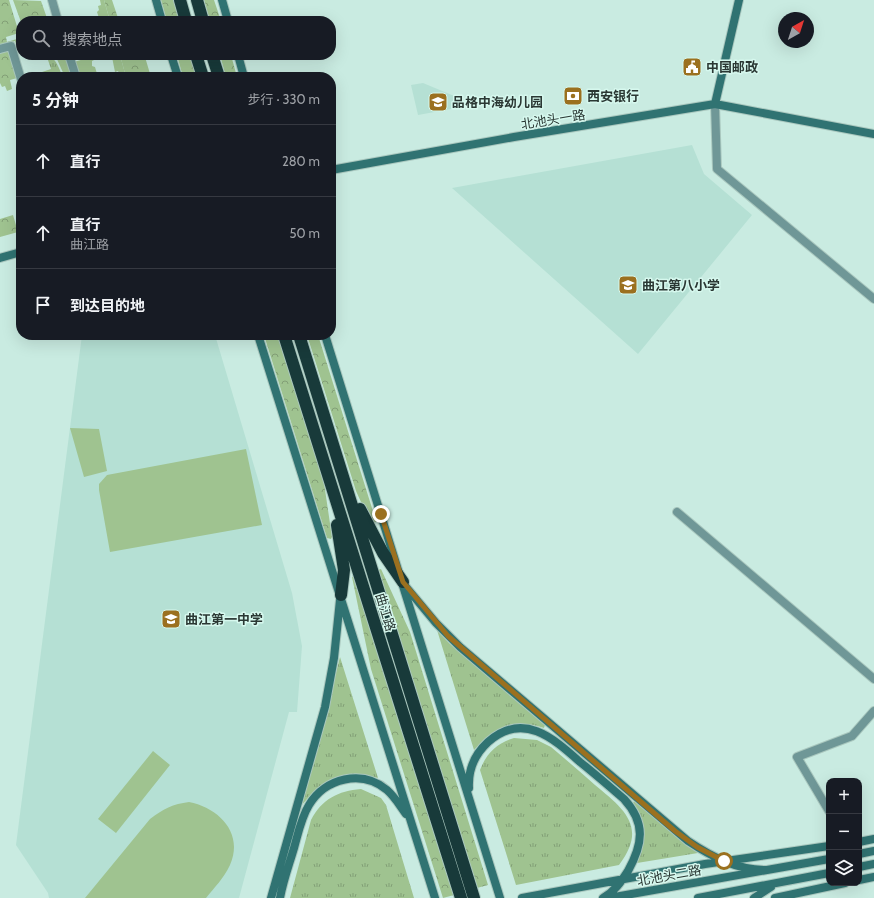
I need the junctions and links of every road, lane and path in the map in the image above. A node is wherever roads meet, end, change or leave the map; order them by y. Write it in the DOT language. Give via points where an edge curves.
graph roads {
  1 [pos="52,0"];
  2 [pos="156,0"];
  3 [pos="180,0"];
  4 [pos="197,0"];
  5 [pos="222,0"];
  6 [pos="739,0"];
  7 [pos="57,16"];
  8 [pos="161,16"];
  9 [pos="185,16"];
  10 [pos="202,16"];
  11 [pos="227,16"];
  12 [pos="0,49"];
  13 [pos="16,51"];
  14 [pos="18,60"];
  15 [pos="71,60"];
  16 [pos="173,60"];
  17 [pos="198,60"];
  18 [pos="214,60"];
  19 [pos="239,60"];
  20 [pos="20,72"];
  21 [pos="74,72"];
  22 [pos="176,72"];
  23 [pos="201,72"];
  24 [pos="217,72"];
  25 [pos="243,72"];
  26 [pos="715,104"];
  27 [pos="874,134"];
  28 [pos="336,169"];
  29 [pos="16,253"];
  30 [pos="0,258"];
  31 [pos="874,298"];
  32 [pos="260,340"];
  33 [pos="286,340"];
  34 [pos="301,340"];
  35 [pos="327,340"];
  36 [pos="346,483"];
  37 [pos="332,488"];
  38 [pos="677,512"];
  39 [pos="403,582"];
  40 [pos="341,595"];
  41 [pos="874,679"];
  42 [pos="874,711"];
  43 [pos="472,806"];
  44 [pos="826,806"];
  45 [pos="412,823"];
  46 [pos="874,839"];
  47 [pos="862,841"];
  48 [pos="826,846"];
  49 [pos="874,851"];
  50 [pos="862,853"];
  51 [pos="826,860"];
  52 [pos="724,861"];
  53 [pos="874,864"];
  54 [pos="862,866"];
  55 [pos="766,870"];
  56 [pos="826,874"];
  57 [pos="874,877"];
  58 [pos="623,879"];
  59 [pos="862,879"];
  60 [pos="463,884"];
  61 [pos="777,884"];
  62 [pos="831,886"];
  63 [pos="434,896"];
  64 [pos="271,898"];
  65 [pos="280,898"];
  66 [pos="461,898"];
  67 [pos="474,898"];
  68 [pos="500,898"];
  69 [pos="522,898"];
  70 [pos="603,898"];
  71 [pos="608,898"];
  72 [pos="698,898"];
  73 [pos="754,898"];
  74 [pos="775,898"];
  1 -- 7 [label="street"];
  2 -- 8 [label="main road"];
  3 -- 9 [label="highway"];
  4 -- 10 [label="highway"];
  5 -- 11 [label="main road"];
  6 -- 26 [label="main road"];
  12 -- 13 [label="street" via="11,46"];
  14 -- 20 [label="street"];
  15 -- 21 [label="street"];
  16 -- 22 [label="main road"];
  17 -- 23 [label="highway"];
  18 -- 24 [label="highway"];
  19 -- 25 [label="main road"];
  26 -- 27 [label="main road, 北池头一路"];
  26 -- 28 [label="main road, 北池头一路"];
  26 -- 31 [label="street" via="717,169"];
  29 -- 30 [label="main road"];
  32 -- 40 [label="main road"];
  33 -- 37 [label="highway, 曲江路"];
  34 -- 36 [label="highway, 曲江路"];
  35 -- 39 [label="main road, 曲江路"];
  36 -- 39 [label="highway" via="383,553"];
  36 -- 60 [label="highway, 曲江路"];
  37 -- 40 [label="highway" via="344,570"];
  37 -- 60 [label="highway, 曲江路"];
  38 -- 41 [label="street"];
  39 -- 43 [label="main road, 曲江路"];
  39 -- 52 [label="main road" via="448,636 484,668 679,834"];
  40 -- 45 [label="main road"];
  40 -- 64 [label="main road" via="328,693"];
  42 -- 44 [label="street" via="852,736 797,757"];
  43 -- 58 [label="main road" via="468,778 476,758 485,745 506,730 522,728 540,731 556,741 624,799 635,814 640,830 640,843 636,857"];
  43 -- 68 [label="main road, 曲江路"];
  45 -- 63 [label="main road"];
  45 -- 65 [label="main road" via="392,794 373,782 351,778 330,785 313,798 305,812"];
  46 -- 47 [label="main road"];
  48 -- 52 [label="main road"];
  49 -- 50 [label="main road"];
  51 -- 55 [label="main road, 北池头二路"];
  52 -- 55 [label="main road" via="742,868"];
  52 -- 58 [label="main road"];
  53 -- 54 [label="main road"];
  55 -- 71 [label="main road, 北池头二路"];
  56 -- 61 [label="main road"];
  57 -- 59 [label="main road"];
  58 -- 69 [label="main road"];
  58 -- 70 [label="main road" via="615,890"];
  60 -- 66 [label="highway, 曲江路"];
  60 -- 67 [label="highway, 曲江路"];
  61 -- 72 [label="main road"];
  61 -- 73 [label="main road"];
  62 -- 74 [label="main road"];
}
